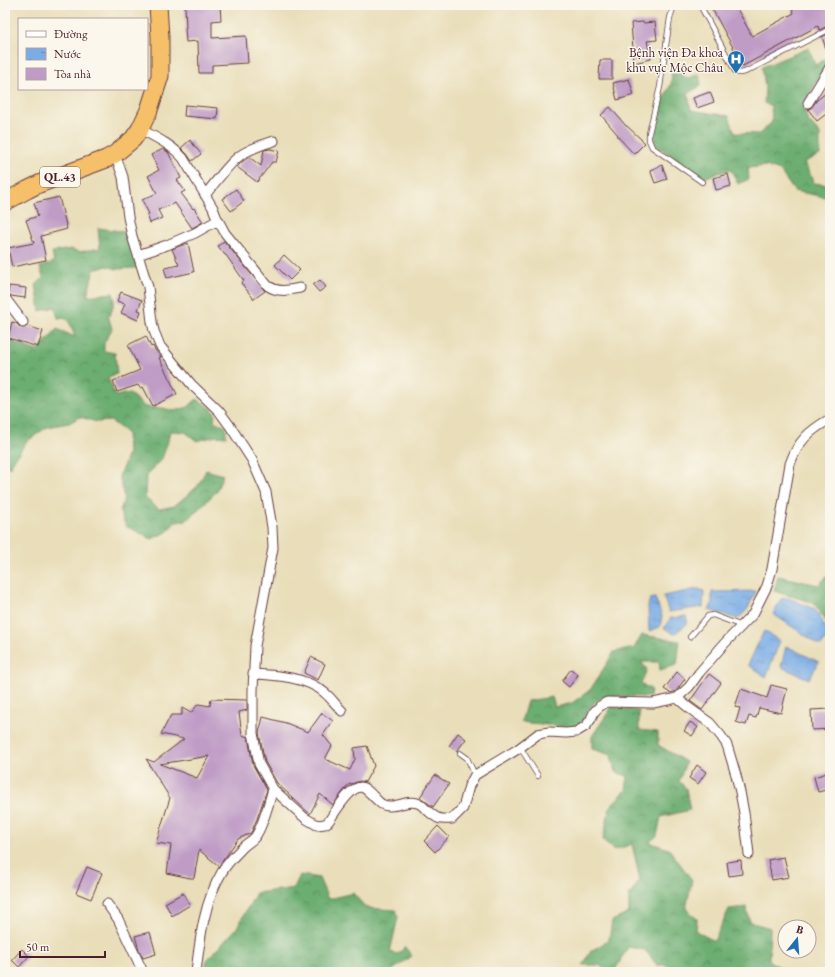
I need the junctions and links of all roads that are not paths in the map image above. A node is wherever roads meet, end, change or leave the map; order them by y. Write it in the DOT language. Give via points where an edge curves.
graph roads {
  1 [pos="158,5"];
  2 [pos="674,5"];
  3 [pos="700,5"];
  4 [pos="830,29"];
  5 [pos="830,67"];
  6 [pos="808,103"];
  7 [pos="140,129"];
  8 [pos="274,141"];
  9 [pos="115,154"];
  10 [pos="702,182"];
  11 [pos="205,194"];
  12 [pos="5,202"];
  13 [pos="218,220"];
  14 [pos="138,255"];
  15 [pos="300,288"];
  16 [pos="5,298"];
  17 [pos="23,322"];
  18 [pos="830,419"];
  19 [pos="742,626"];
  20 [pos="690,637"];
  21 [pos="253,674"];
  22 [pos="677,698"];
  23 [pos="342,711"];
  24 [pos="520,747"];
  25 [pos="460,753"];
  26 [pos="475,775"];
  27 [pos="538,776"];
  28 [pos="273,789"];
  29 [pos="750,854"];
  30 [pos="107,904"];
  31 [pos="143,972"];
  32 [pos="196,972"];
  1 -- 7 [label="highway, QL.43" via="160,76 150,110"];
  2 -- 10 [label="lane" via="649,140 652,147"];
  3 -- 4 [label="lane" via="735,71 740,73"];
  5 -- 6 [label="street"];
  7 -- 9 [label="highway, QL.43" via="133,139"];
  7 -- 11 [label="street" via="177,151"];
  8 -- 11 [label="street" via="244,153"];
  9 -- 12 [label="highway, QL.43" via="39,184"];
  9 -- 14 [label="street" via="123,177 128,217"];
  11 -- 13 [label="street"];
  13 -- 14 [label="street" via="195,233"];
  13 -- 15 [label="street" via="225,233 268,286 273,290 285,291"];
  14 -- 21 [label="street" via="148,287 154,331 160,346 230,426 252,460 266,492 273,548 255,646"];
  16 -- 17 [label="street"];
  18 -- 19 [label="street" via="807,435 793,456 767,586 753,614"];
  19 -- 20 [label="lane" via="713,615 708,616"];
  19 -- 22 [label="street"];
  21 -- 23 [label="street" via="275,675 304,681 324,692"];
  21 -- 28 [label="street" via="253,733 259,764"];
  22 -- 24 [label="street" via="653,703 607,702 594,712 586,726 576,732 538,734"];
  22 -- 29 [label="street" via="710,723 727,745 740,792"];
  24 -- 26 [label="street"];
  24 -- 27 [label="lane"];
  25 -- 26 [label="lane" via="467,758"];
  26 -- 28 [label="street" via="463,808 452,819 444,820 436,818 420,804 380,804 365,788 360,787 349,793 328,822 317,825 305,818"];
  28 -- 32 [label="street" via="259,830 231,860 215,884 203,925"];
  30 -- 31 [label="street" via="118,919"];
}
